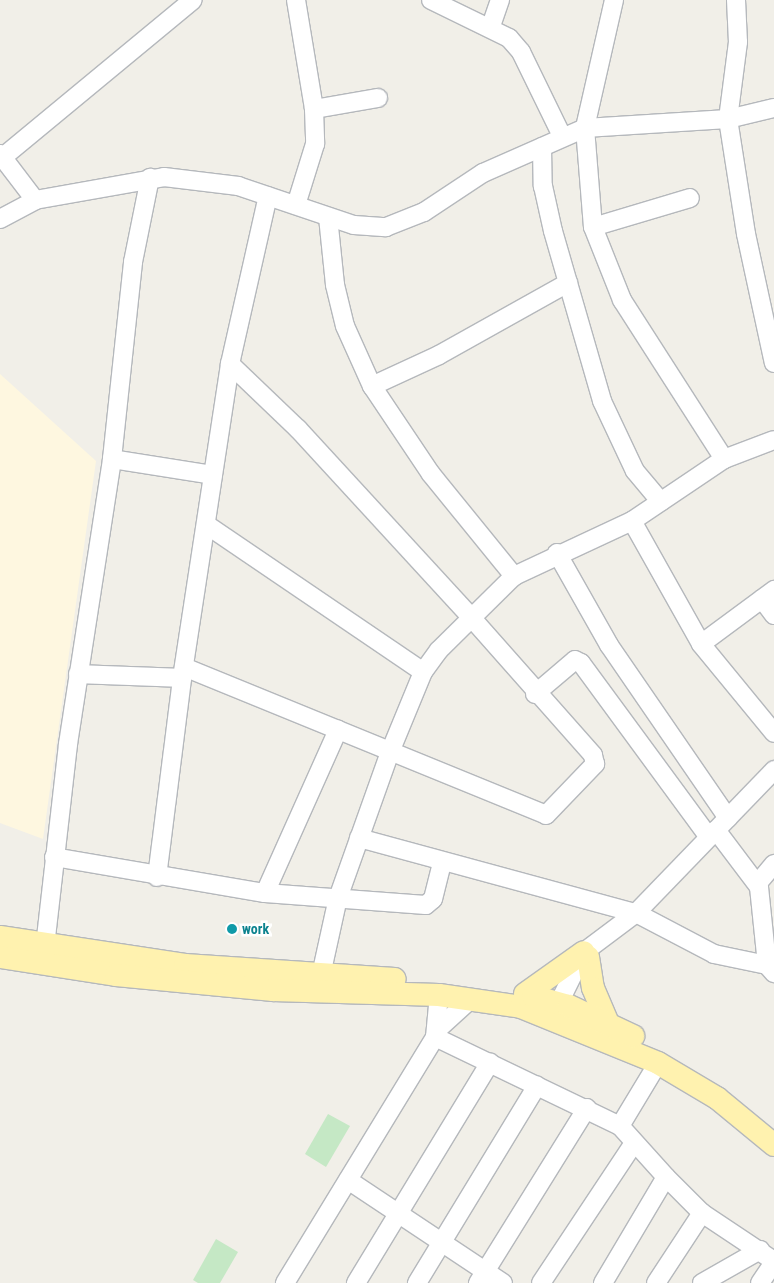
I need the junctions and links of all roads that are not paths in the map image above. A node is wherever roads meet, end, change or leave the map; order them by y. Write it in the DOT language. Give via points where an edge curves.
graph roads {
  1 [pos="296,0"];
  2 [pos="431,0"];
  3 [pos="500,0"];
  4 [pos="614,0"];
  5 [pos="736,0"];
  6 [pos="188,1"];
  7 [pos="491,26"];
  8 [pos="378,98"];
  9 [pos="314,108"];
  10 [pos="774,108"];
  11 [pos="728,119"];
  12 [pos="585,128"];
  13 [pos="562,136"];
  14 [pos="542,147"];
  15 [pos="1,156"];
  16 [pos="150,178"];
  17 [pos="268,196"];
  18 [pos="690,198"];
  19 [pos="35,200"];
  20 [pos="296,205"];
  21 [pos="328,217"];
  22 [pos="0,219"];
  23 [pos="593,227"];
  24 [pos="568,283"];
  25 [pos="774,363"];
  26 [pos="230,364"];
  27 [pos="372,386"];
  28 [pos="774,440"];
  29 [pos="112,459"];
  30 [pos="724,459"];
  31 [pos="213,475"];
  32 [pos="661,502"];
  33 [pos="632,521"];
  34 [pos="207,525"];
  35 [pos="557,553"];
  36 [pos="514,576"];
  37 [pos="768,594"];
  38 [pos="774,615"];
  39 [pos="470,616"];
  40 [pos="701,644"];
  41 [pos="423,672"];
  42 [pos="183,673"];
  43 [pos="78,674"];
  44 [pos="535,694"];
  45 [pos="338,730"];
  46 [pos="774,732"];
  47 [pos="390,752"];
  48 [pos="774,770"];
  49 [pos="718,828"];
  50 [pos="359,838"];
  51 [pos="54,857"];
  52 [pos="442,863"];
  53 [pos="774,864"];
  54 [pos="158,877"];
  55 [pos="758,883"];
  56 [pos="265,892"];
  57 [pos="338,898"];
  58 [pos="636,913"];
  59 [pos="0,937"];
  60 [pos="587,952"];
  61 [pos="44,954"];
  62 [pos="0,957"];
  63 [pos="770,969"];
  64 [pos="321,975"];
  65 [pos="525,994"];
  66 [pos="439,995"];
  67 [pos="471,1000"];
  68 [pos="561,1012"];
  69 [pos="608,1024"];
  70 [pos="437,1033"];
  71 [pos="490,1063"];
  72 [pos="658,1063"];
  73 [pos="537,1086"];
  74 [pos="587,1108"];
  75 [pos="620,1126"];
  76 [pos="774,1127"];
  77 [pos="634,1143"];
  78 [pos="774,1145"];
  79 [pos="666,1177"];
  80 [pos="348,1180"];
  81 [pos="399,1213"];
  82 [pos="702,1213"];
  83 [pos="441,1242"];
  84 [pos="760,1250"];
  85 [pos="774,1262"];
  86 [pos="481,1277"];
  87 [pos="286,1283"];
  88 [pos="356,1283"];
  89 [pos="416,1283"];
  90 [pos="503,1283"];
  91 [pos="540,1283"];
  92 [pos="603,1283"];
  93 [pos="656,1283"];
  94 [pos="702,1283"];
  95 [pos="760,1283"];
  1 -- 9 [label="street"];
  2 -- 7 [label="street"];
  3 -- 7 [label="street"];
  4 -- 12 [label="street"];
  5 -- 11 [label="street" via="738,42"];
  6 -- 15 [label="street"];
  7 -- 13 [label="street" via="521,52"];
  8 -- 9 [label="street"];
  9 -- 20 [label="street" via="312,160"];
  10 -- 11 [label="street"];
  11 -- 12 [label="street"];
  11 -- 25 [label="street" via="746,234"];
  12 -- 13 [label="street"];
  12 -- 23 [label="street"];
  13 -- 14 [label="street"];
  14 -- 21 [label="street" via="483,173 400,224 365,227"];
  14 -- 24 [label="street" via="543,186"];
  15 -- 19 [label="street"];
  16 -- 17 [label="street" via="200,179"];
  16 -- 19 [label="street"];
  16 -- 29 [label="street" via="133,262"];
  17 -- 20 [label="street"];
  17 -- 26 [label="street"];
  18 -- 23 [label="street"];
  19 -- 22 [label="street"];
  20 -- 21 [label="street"];
  21 -- 27 [label="street" via="335,285 345,326"];
  23 -- 30 [label="street" via="622,300"];
  24 -- 27 [label="street" via="447,351"];
  24 -- 32 [label="street" via="609,420 634,471"];
  26 -- 31 [label="street"];
  26 -- 39 [label="street" via="298,429"];
  27 -- 36 [label="street" via="431,474"];
  28 -- 30 [label="street"];
  29 -- 31 [label="street"];
  29 -- 43 [label="street"];
  30 -- 32 [label="street"];
  31 -- 34 [label="street"];
  32 -- 33 [label="street"];
  33 -- 35 [label="street"];
  33 -- 40 [label="street"];
  34 -- 41 [label="street"];
  34 -- 42 [label="street"];
  35 -- 36 [label="street"];
  35 -- 49 [label="street"];
  36 -- 39 [label="street"];
  37 -- 38 [label="street"];
  37 -- 40 [label="street"];
  39 -- 41 [label="street"];
  39 -- 44 [label="street"];
  40 -- 46 [label="street"];
  41 -- 47 [label="street"];
  42 -- 43 [label="street"];
  42 -- 45 [label="street"];
  42 -- 54 [label="street"];
  43 -- 51 [label="street"];
  44 -- 47 [label="street" via="596,761 549,815"];
  44 -- 49 [label="street" via="575,660 581,663"];
  45 -- 47 [label="street"];
  45 -- 56 [label="street"];
  47 -- 50 [label="street"];
  48 -- 49 [label="street"];
  49 -- 55 [label="street"];
  49 -- 58 [label="street"];
  50 -- 52 [label="street"];
  50 -- 57 [label="street"];
  51 -- 54 [label="street"];
  51 -- 61 [label="street"];
  52 -- 57 [label="street" via="428,905"];
  52 -- 58 [label="street"];
  53 -- 55 [label="street"];
  54 -- 56 [label="street"];
  55 -- 63 [label="street"];
  56 -- 57 [label="street"];
  57 -- 64 [label="street"];
  58 -- 60 [label="street"];
  58 -- 63 [label="street" via="714,954"];
  59 -- 61 [label="main road"];
  60 -- 65 [label="main road"];
  60 -- 68 [label="street"];
  60 -- 69 [label="main road" via="593,988"];
  61 -- 62 [label="main road"];
  61 -- 64 [label="main road"];
  61 -- 66 [label="main road" via="273,990"];
  64 -- 65 [label="main road" via="453,982"];
  65 -- 68 [label="main road"];
  66 -- 67 [label="main road"];
  66 -- 70 [label="street"];
  67 -- 68 [label="main road"];
  67 -- 70 [label="street"];
  68 -- 69 [label="main road"];
  68 -- 72 [label="main road"];
  69 -- 76 [label="main road" via="676,1057 733,1092"];
  70 -- 71 [label="street"];
  70 -- 80 [label="street"];
  71 -- 73 [label="street"];
  71 -- 81 [label="street"];
  72 -- 75 [label="street"];
  72 -- 78 [label="main road" via="717,1098"];
  73 -- 74 [label="street"];
  73 -- 83 [label="street"];
  74 -- 75 [label="street"];
  74 -- 86 [label="street"];
  75 -- 77 [label="street"];
  77 -- 79 [label="street"];
  77 -- 91 [label="street"];
  79 -- 82 [label="street"];
  79 -- 92 [label="street"];
  80 -- 81 [label="street"];
  80 -- 87 [label="street"];
  81 -- 83 [label="street"];
  81 -- 88 [label="street"];
  82 -- 84 [label="street"];
  82 -- 93 [label="street"];
  83 -- 86 [label="street"];
  83 -- 89 [label="street"];
  84 -- 85 [label="street"];
  84 -- 94 [label="street"];
  85 -- 95 [label="street"];
  86 -- 90 [label="street"];
}
